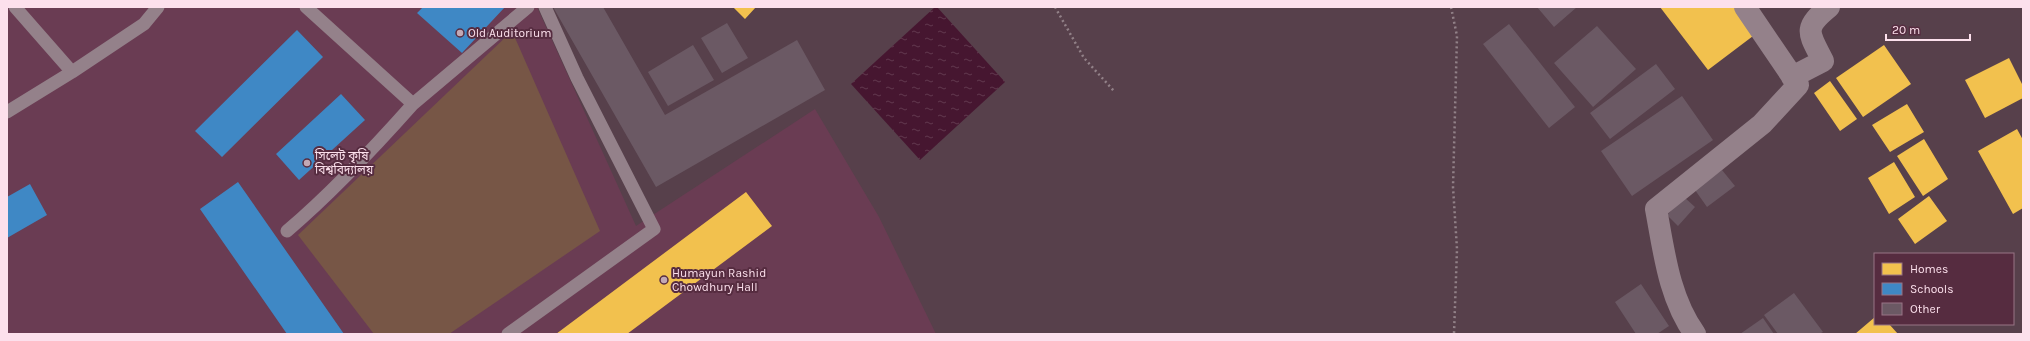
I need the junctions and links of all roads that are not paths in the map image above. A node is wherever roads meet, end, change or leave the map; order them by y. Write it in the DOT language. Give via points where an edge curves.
graph roads {
  1 [pos="15,7"];
  2 [pos="158,7"];
  3 [pos="306,7"];
  4 [pos="528,7"];
  5 [pos="545,7"];
  6 [pos="1745,7"];
  7 [pos="1828,7"];
  8 [pos="72,72"];
  9 [pos="1792,77"];
  10 [pos="413,104"];
  11 [pos="7,112"];
  12 [pos="287,231"];
  13 [pos="508,334"];
  14 [pos="1695,334"];
  1 -- 8 [label="lane"];
  2 -- 8 [label="lane" via="144,24"];
  3 -- 10 [label="lane"];
  4 -- 10 [label="lane"];
  5 -- 13 [label="lane" via="654,229"];
  6 -- 9 [label="street"];
  7 -- 9 [label="street" via="1813,21 1810,32 1823,61"];
  8 -- 11 [label="lane"];
  9 -- 14 [label="street" via="1798,85 1762,124 1656,209 1671,283 1685,320"];
  10 -- 12 [label="lane" via="366,157"];
}
